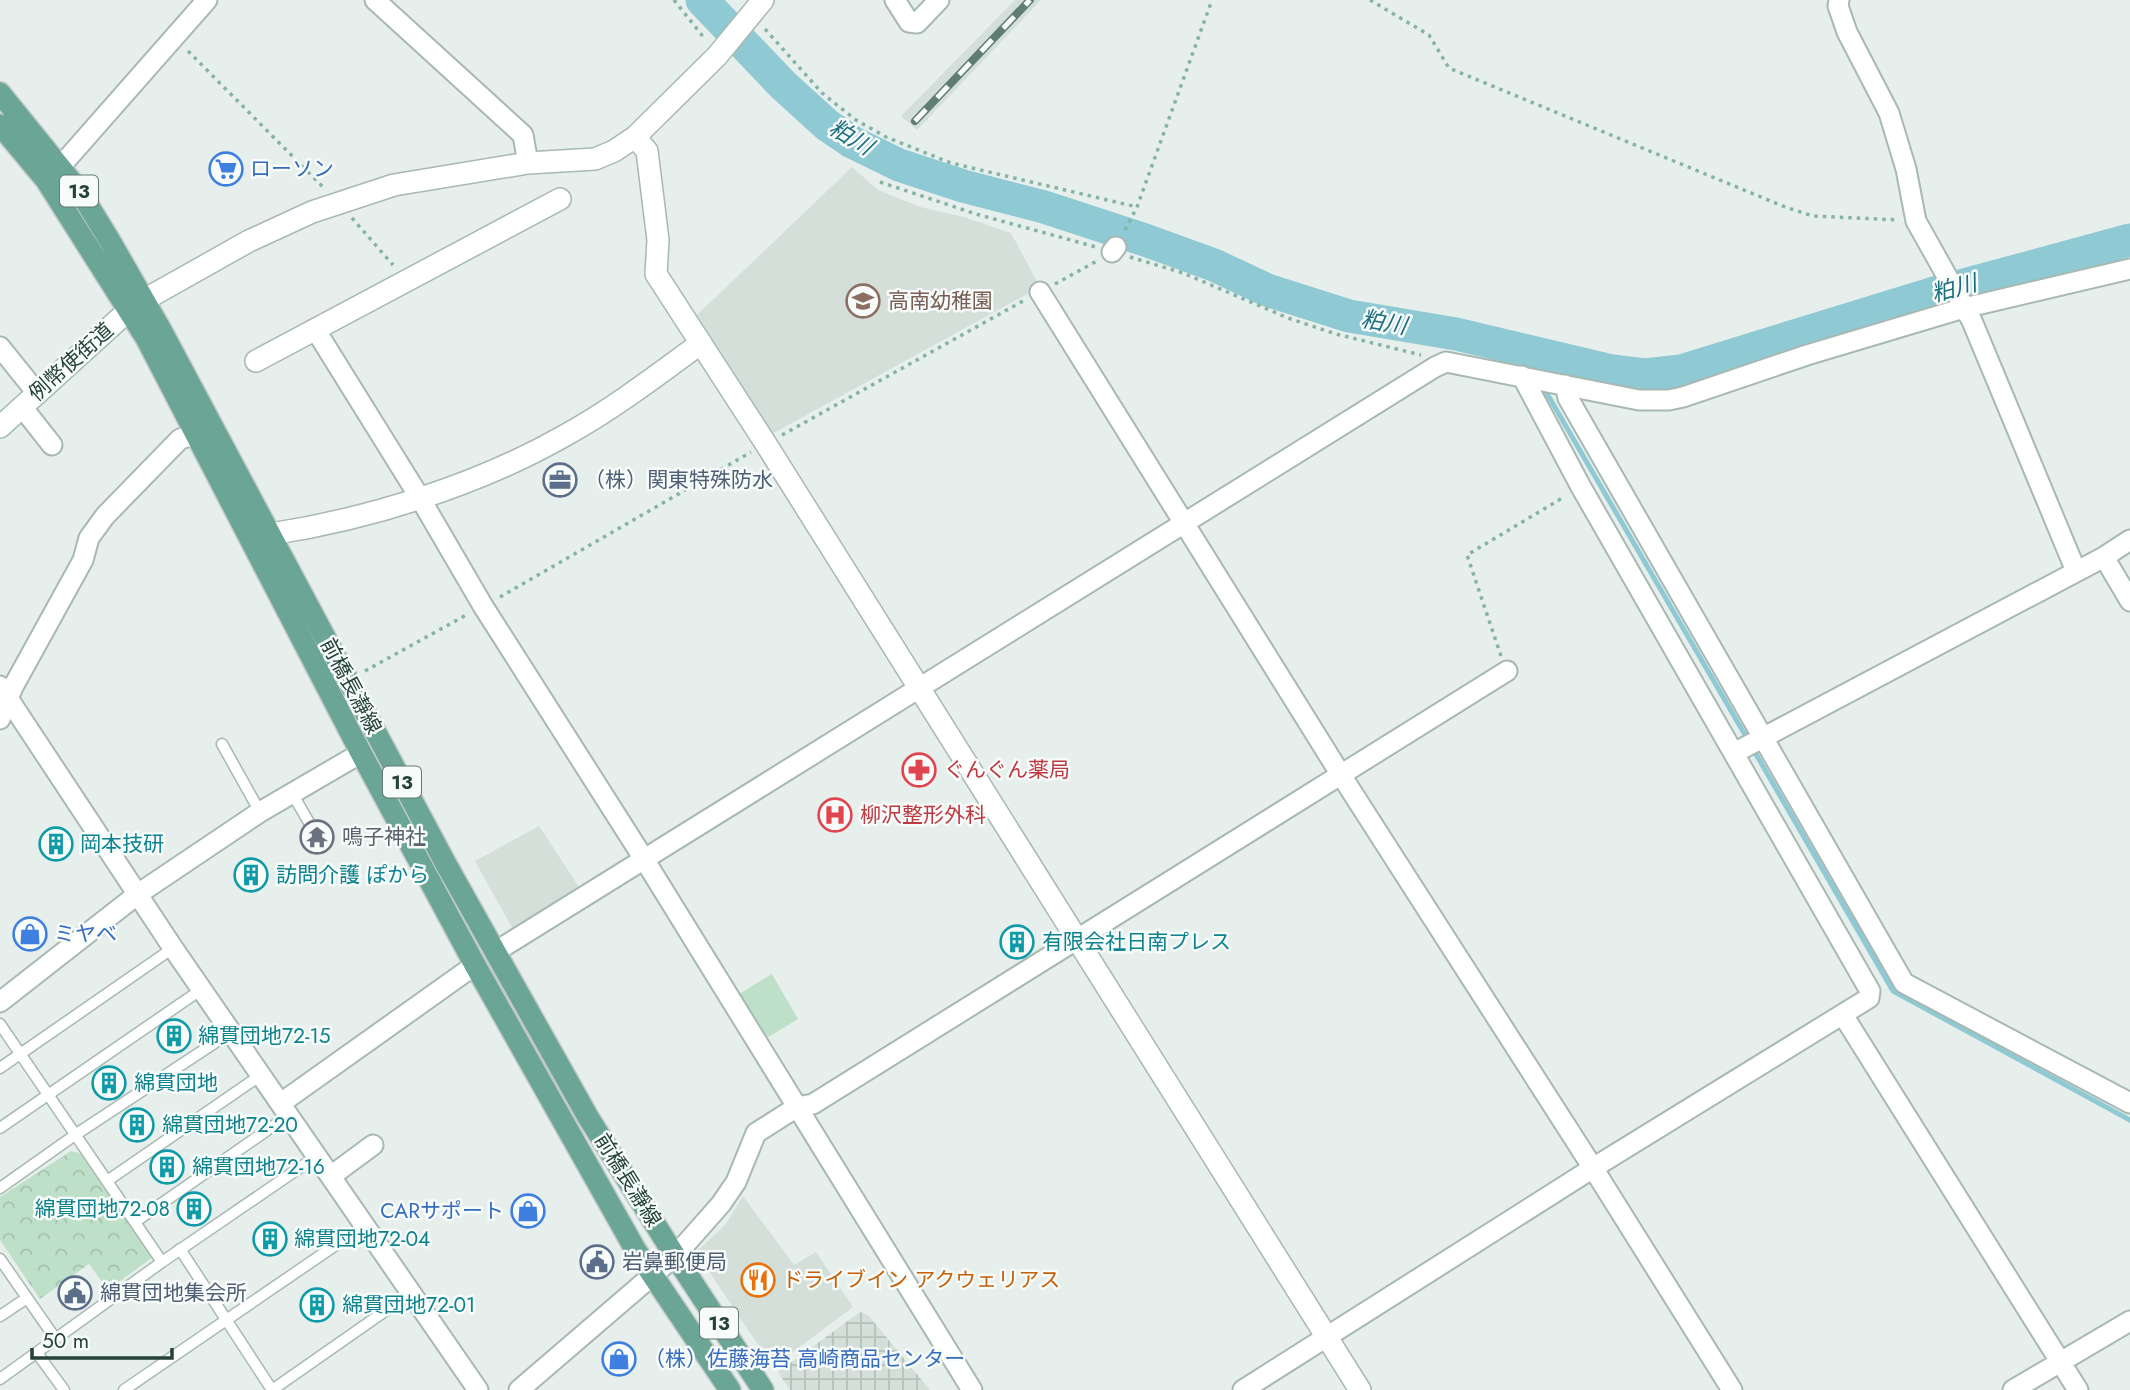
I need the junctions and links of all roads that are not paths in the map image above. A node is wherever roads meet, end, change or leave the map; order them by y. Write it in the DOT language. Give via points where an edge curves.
graph roads {
  1 [pos="207,0"];
  2 [pos="375,0"];
  3 [pos="895,0"];
  4 [pos="939,0"];
  5 [pos="1839,0"];
  6 [pos="754,12"];
  7 [pos="0,93"];
  8 [pos="3,134"];
  9 [pos="635,136"];
  10 [pos="528,163"];
  11 [pos="60,167"];
  12 [pos="560,199"];
  13 [pos="2130,269"];
  14 [pos="1040,292"];
  15 [pos="1961,302"];
  16 [pos="136,305"];
  17 [pos="315,329"];
  18 [pos="701,343"];
  19 [pos="0,347"];
  20 [pos="256,361"];
  21 [pos="1534,378"];
  22 [pos="1565,385"];
  23 [pos="30,400"];
  24 [pos="0,426"];
  25 [pos="194,435"];
  26 [pos="52,445"];
  27 [pos="420,498"];
  28 [pos="1184,524"];
  29 [pos="271,534"];
  30 [pos="2130,540"];
  31 [pos="2104,557"];
  32 [pos="2076,571"];
  33 [pos="2130,601"];
  34 [pos="1507,671"];
  35 [pos="919,689"];
  36 [pos="5,692"];
  37 [pos="0,719"];
  38 [pos="222,744"];
  39 [pos="1749,745"];
  40 [pos="361,754"];
  41 [pos="1341,775"];
  42 [pos="292,793"];
  43 [pos="260,812"];
  44 [pos="311,826"];
  45 [pos="644,859"];
  46 [pos="138,894"];
  47 [pos="1077,939"];
  48 [pos="173,948"];
  49 [pos="495,952"];
  50 [pos="475,965"];
  51 [pos="202,989"];
  52 [pos="0,1002"];
  53 [pos="1843,1015"];
  54 [pos="0,1024"];
  55 [pos="231,1032"];
  56 [pos="20,1054"];
  57 [pos="0,1068"];
  58 [pos="261,1075"];
  59 [pos="48,1095"];
  60 [pos="2130,1103"];
  61 [pos="797,1107"];
  62 [pos="285,1109"];
  63 [pos="0,1128"];
  64 [pos="75,1135"];
  65 [pos="373,1145"];
  66 [pos="317,1156"];
  67 [pos="1593,1168"];
  68 [pos="331,1176"];
  69 [pos="107,1181"];
  70 [pos="0,1188"];
  71 [pos="135,1222"];
  72 [pos="365,1226"];
  73 [pos="180,1250"];
  74 [pos="675,1256"];
  75 [pos="0,1259"];
  76 [pos="162,1262"];
  77 [pos="653,1276"];
  78 [pos="411,1293"];
  79 [pos="27,1298"];
  80 [pos="0,1316"];
  81 [pos="226,1321"];
  82 [pos="2130,1321"];
  83 [pos="55,1338"];
  84 [pos="1327,1338"];
  85 [pos="37,1353"];
  86 [pos="2060,1360"];
  87 [pos="0,1380"];
  88 [pos="64,1390"];
  89 [pos="124,1390"];
  90 [pos="272,1390"];
  91 [pos="478,1390"];
  92 [pos="520,1390"];
  93 [pos="730,1390"];
  94 [pos="763,1390"];
  95 [pos="972,1390"];
  96 [pos="1242,1390"];
  97 [pos="1360,1390"];
  98 [pos="1732,1390"];
  99 [pos="2014,1390"];
  100 [pos="2078,1390"];
  1 -- 11 [label="street"];
  2 -- 10 [label="street" via="523,135"];
  3 -- 4 [label="street" via="909,22 917,23"];
  5 -- 15 [label="street" via="1847,32 1889,113 1916,221"];
  6 -- 9 [label="street, 例幣使街道"];
  7 -- 11 [label="main road, 前橋長瀞線 / 13"];
  8 -- 16 [label="main road, 前橋長瀞線 / 13" via="46,180"];
  9 -- 10 [label="street, 例幣使街道" via="595,159"];
  9 -- 18 [label="street" via="647,151 658,240 656,274"];
  10 -- 16 [label="street, 例幣使街道" via="394,185 312,212 249,241"];
  11 -- 16 [label="main road, 前橋長瀞線 / 13" via="80,192"];
  12 -- 17 [label="street"];
  13 -- 15 [label="street"];
  14 -- 28 [label="street"];
  15 -- 22 [label="street" via="1669,400 1639,400"];
  15 -- 32 [label="street"];
  16 -- 23 [label="street, 例幣使街道"];
  16 -- 25 [label="main road, 前橋長瀞線 / 13" via="146,338"];
  16 -- 29 [label="main road, 前橋長瀞線 / 13"];
  17 -- 20 [label="street"];
  17 -- 27 [label="street"];
  18 -- 27 [label="street" via="562,438"];
  18 -- 35 [label="street"];
  19 -- 23 [label="street"];
  21 -- 22 [label="street"];
  21 -- 28 [label="street" via="1446,362"];
  21 -- 39 [label="street" via="1581,487"];
  22 -- 39 [label="street"];
  23 -- 24 [label="street, 例幣使街道"];
  23 -- 26 [label="street"];
  25 -- 36 [label="street" via="180,439 105,516"];
  25 -- 40 [label="main road, 前橋長瀞線 / 13"];
  27 -- 29 [label="street" via="348,519"];
  27 -- 45 [label="street"];
  28 -- 35 [label="street"];
  28 -- 41 [label="street"];
  29 -- 49 [label="main road, 前橋長瀞線 / 13"];
  30 -- 31 [label="street"];
  31 -- 32 [label="street"];
  31 -- 33 [label="street"];
  32 -- 39 [label="street"];
  34 -- 41 [label="street"];
  35 -- 45 [label="street"];
  35 -- 47 [label="street"];
  36 -- 37 [label="street"];
  36 -- 46 [label="street"];
  38 -- 43 [label="lane"];
  39 -- 53 [label="street" via="1870,991 1869,998"];
  39 -- 60 [label="street" via="1904,983"];
  40 -- 42 [label="street"];
  40 -- 50 [label="main road, 前橋長瀞線 / 13"];
  41 -- 47 [label="street"];
  41 -- 67 [label="street"];
  42 -- 43 [label="street"];
  42 -- 44 [label="lane"];
  43 -- 46 [label="street"];
  45 -- 49 [label="street"];
  45 -- 61 [label="street"];
  46 -- 48 [label="street"];
  46 -- 52 [label="street"];
  47 -- 61 [label="street" via="813,1104"];
  47 -- 84 [label="street"];
  48 -- 51 [label="street"];
  48 -- 56 [label="lane"];
  49 -- 74 [label="main road, 前橋長瀞線 / 13" via="588,1117"];
  50 -- 62 [label="street"];
  50 -- 77 [label="main road, 前橋長瀞線 / 13"];
  51 -- 55 [label="street"];
  51 -- 59 [label="lane"];
  53 -- 67 [label="street"];
  53 -- 86 [label="street"];
  54 -- 56 [label="lane"];
  55 -- 58 [label="street"];
  55 -- 64 [label="lane"];
  56 -- 57 [label="lane"];
  56 -- 59 [label="lane"];
  58 -- 62 [label="street"];
  58 -- 69 [label="lane"];
  59 -- 63 [label="lane"];
  59 -- 64 [label="lane"];
  61 -- 74 [label="street" via="756,1133 721,1205"];
  61 -- 95 [label="street"];
  62 -- 66 [label="street"];
  62 -- 71 [label="lane"];
  64 -- 69 [label="lane"];
  64 -- 70 [label="lane"];
  65 -- 68 [label="street"];
  66 -- 68 [label="street"];
  66 -- 73 [label="lane"];
  67 -- 84 [label="street"];
  67 -- 98 [label="street"];
  68 -- 72 [label="street"];
  69 -- 71 [label="lane"];
  71 -- 76 [label="lane"];
  72 -- 78 [label="street"];
  72 -- 81 [label="lane"];
  73 -- 76 [label="lane"];
  73 -- 81 [label="lane"];
  74 -- 77 [label="street"];
  74 -- 94 [label="main road, 前橋長瀞線 / 13"];
  75 -- 79 [label="lane"];
  76 -- 83 [label="lane"];
  77 -- 92 [label="street"];
  77 -- 93 [label="main road, 前橋長瀞線 / 13"];
  78 -- 90 [label="lane"];
  78 -- 91 [label="street"];
  79 -- 80 [label="lane"];
  79 -- 83 [label="lane"];
  81 -- 89 [label="lane"];
  81 -- 90 [label="lane"];
  82 -- 86 [label="street"];
  83 -- 85 [label="lane"];
  84 -- 96 [label="street"];
  84 -- 97 [label="street"];
  85 -- 87 [label="lane"];
  85 -- 88 [label="lane"];
  86 -- 99 [label="street"];
  86 -- 100 [label="street"];
}
